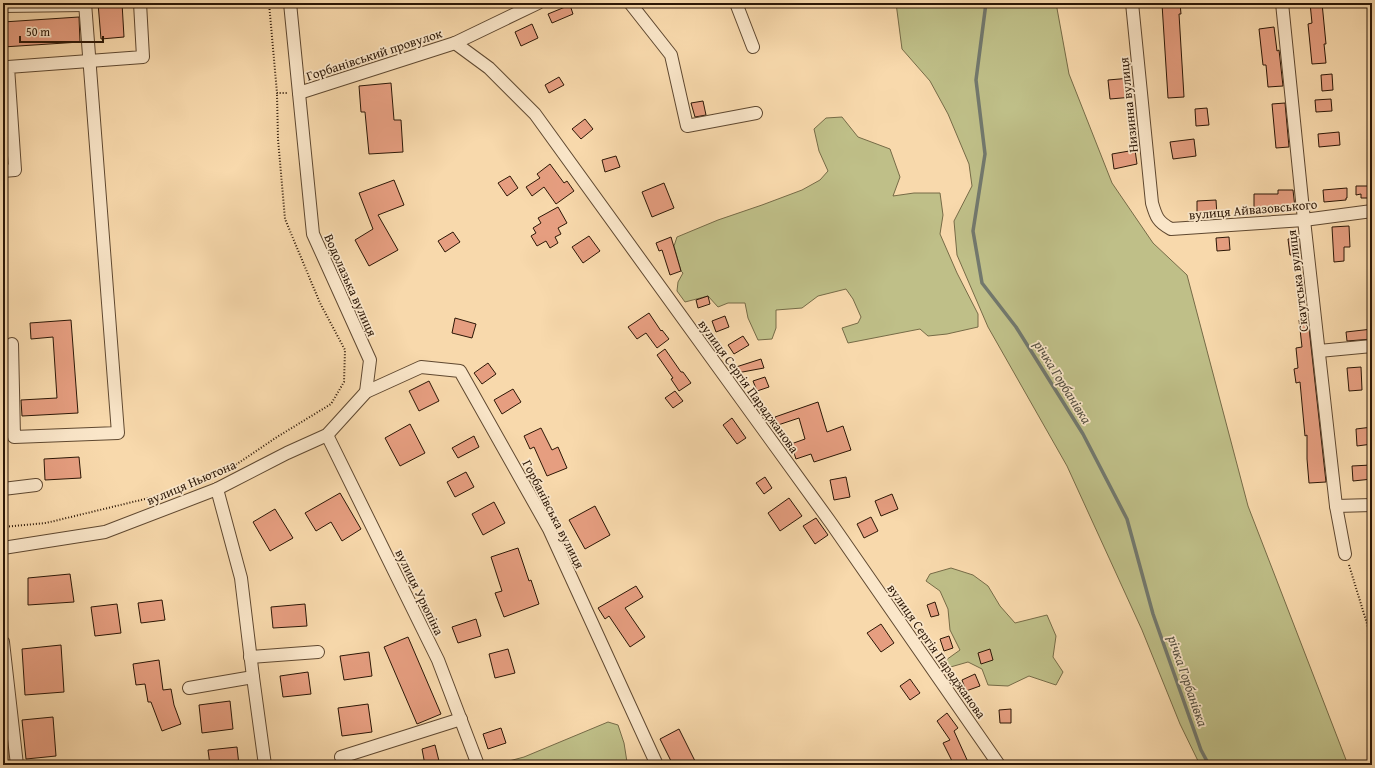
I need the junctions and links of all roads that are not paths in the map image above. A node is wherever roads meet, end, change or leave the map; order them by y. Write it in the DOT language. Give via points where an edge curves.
graph roads {
  1 [pos="140,3"];
  2 [pos="290,3"];
  3 [pos="538,3"];
  4 [pos="630,3"];
  5 [pos="736,3"];
  6 [pos="1132,3"];
  7 [pos="1282,3"];
  8 [pos="85,4"];
  9 [pos="3,6"];
  10 [pos="455,43"];
  11 [pos="753,47"];
  12 [pos="90,61"];
  13 [pos="299,93"];
  14 [pos="756,113"];
  15 [pos="3,171"];
  16 [pos="1152,204"];
  17 [pos="1372,211"];
  18 [pos="1304,220"];
  19 [pos="12,344"];
  20 [pos="1372,346"];
  21 [pos="1319,351"];
  22 [pos="366,392"];
  23 [pos="327,435"];
  24 [pos="9,438"];
  25 [pos="36,485"];
  26 [pos="3,489"];
  27 [pos="217,489"];
  28 [pos="1372,504"];
  29 [pos="1336,506"];
  30 [pos="3,548"];
  31 [pos="1345,554"];
  32 [pos="3,642"];
  33 [pos="318,652"];
  34 [pos="250,657"];
  35 [pos="253,677"];
  36 [pos="189,688"];
  37 [pos="461,718"];
  38 [pos="341,757"];
  39 [pos="17,765"];
  40 [pos="265,765"];
  41 [pos="478,765"];
  42 [pos="657,765"];
  43 [pos="999,765"];
  1 -- 12 [label="street" via="144,57"];
  2 -- 13 [label="street, Горбанівський провулок"];
  3 -- 10 [label="street, Горбанівський провулок"];
  4 -- 14 [label="street" via="671,55 687,126"];
  5 -- 11 [label="street"];
  6 -- 16 [label="street, Низинна вулиця"];
  7 -- 18 [label="street, Скаутська вулиця"];
  8 -- 9 [label="street"];
  8 -- 12 [label="street"];
  10 -- 13 [label="street, Горбанівський провулок"];
  10 -- 43 [label="street, вулиця Сергія Параджанова" via="489,68 535,114 832,524"];
  12 -- 15 [label="street" via="8,67 15,170"];
  12 -- 24 [label="street" via="118,433"];
  13 -- 22 [label="street, Водолазька вулиця" via="313,234 370,360"];
  16 -- 18 [label="street, вулиця Айвазовського" via="1161,224 1171,230"];
  17 -- 18 [label="street, вулиця Айвазовського"];
  18 -- 21 [label="street, Скаутська вулиця"];
  19 -- 24 [label="street"];
  20 -- 21 [label="street"];
  21 -- 29 [label="street, Скаутська вулиця"];
  22 -- 23 [label="street, вулиця Ньютона"];
  22 -- 42 [label="street, Горбанівська вулиця" via="421,367 460,371 549,529"];
  23 -- 27 [label="street, вулиця Ньютона"];
  23 -- 37 [label="street, вулиця Урюпіна" via="438,660"];
  25 -- 26 [label="street"];
  27 -- 30 [label="street, вулиця Ньютона" via="105,532"];
  27 -- 34 [label="street" via="241,578"];
  28 -- 29 [label="street"];
  29 -- 31 [label="street, Скаутська вулиця"];
  32 -- 39 [label="street"];
  33 -- 34 [label="street"];
  34 -- 35 [label="street"];
  35 -- 36 [label="street"];
  35 -- 40 [label="street"];
  37 -- 38 [label="street"];
  37 -- 41 [label="street, вулиця Урюпіна"];
}
